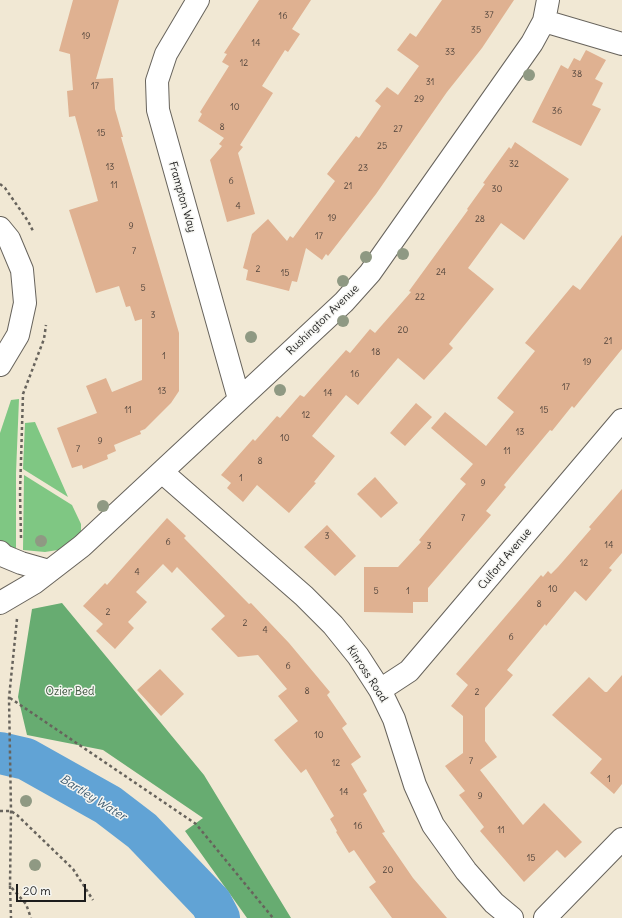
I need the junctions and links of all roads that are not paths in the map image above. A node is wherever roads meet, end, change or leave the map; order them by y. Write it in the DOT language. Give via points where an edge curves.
graph roads {
  1 [pos="198,0"];
  2 [pos="546,10"];
  3 [pos="622,44"];
  4 [pos="0,228"];
  5 [pos="1,366"];
  6 [pos="239,399"];
  7 [pos="622,420"];
  8 [pos="162,472"];
  9 [pos="0,552"];
  10 [pos="49,571"];
  11 [pos="0,603"];
  12 [pos="380,690"];
  13 [pos="622,839"];
  14 [pos="512,918"];
  15 [pos="545,918"];
  1 -- 6 [label="street, Frampton Way" via="166,54 157,81 158,110"];
  2 -- 3 [label="street"];
  2 -- 6 [label="street, Rushington Avenue" via="532,43 370,273 341,306"];
  4 -- 5 [label="street" via="9,239 22,270 25,303 18,335"];
  6 -- 8 [label="street, Rushington Avenue"];
  7 -- 12 [label="street, Culford Avenue" via="414,665"];
  8 -- 10 [label="street, Rushington Avenue" via="82,546"];
  8 -- 12 [label="street, Kinross Road" via="304,596 333,625 358,656"];
  9 -- 10 [label="street" via="21,563"];
  10 -- 11 [label="street, Rushington Avenue" via="34,584"];
  12 -- 14 [label="street, Kinross Road" via="394,719 415,785 433,825 466,871 494,903"];
  13 -- 15 [label="street"];
}
